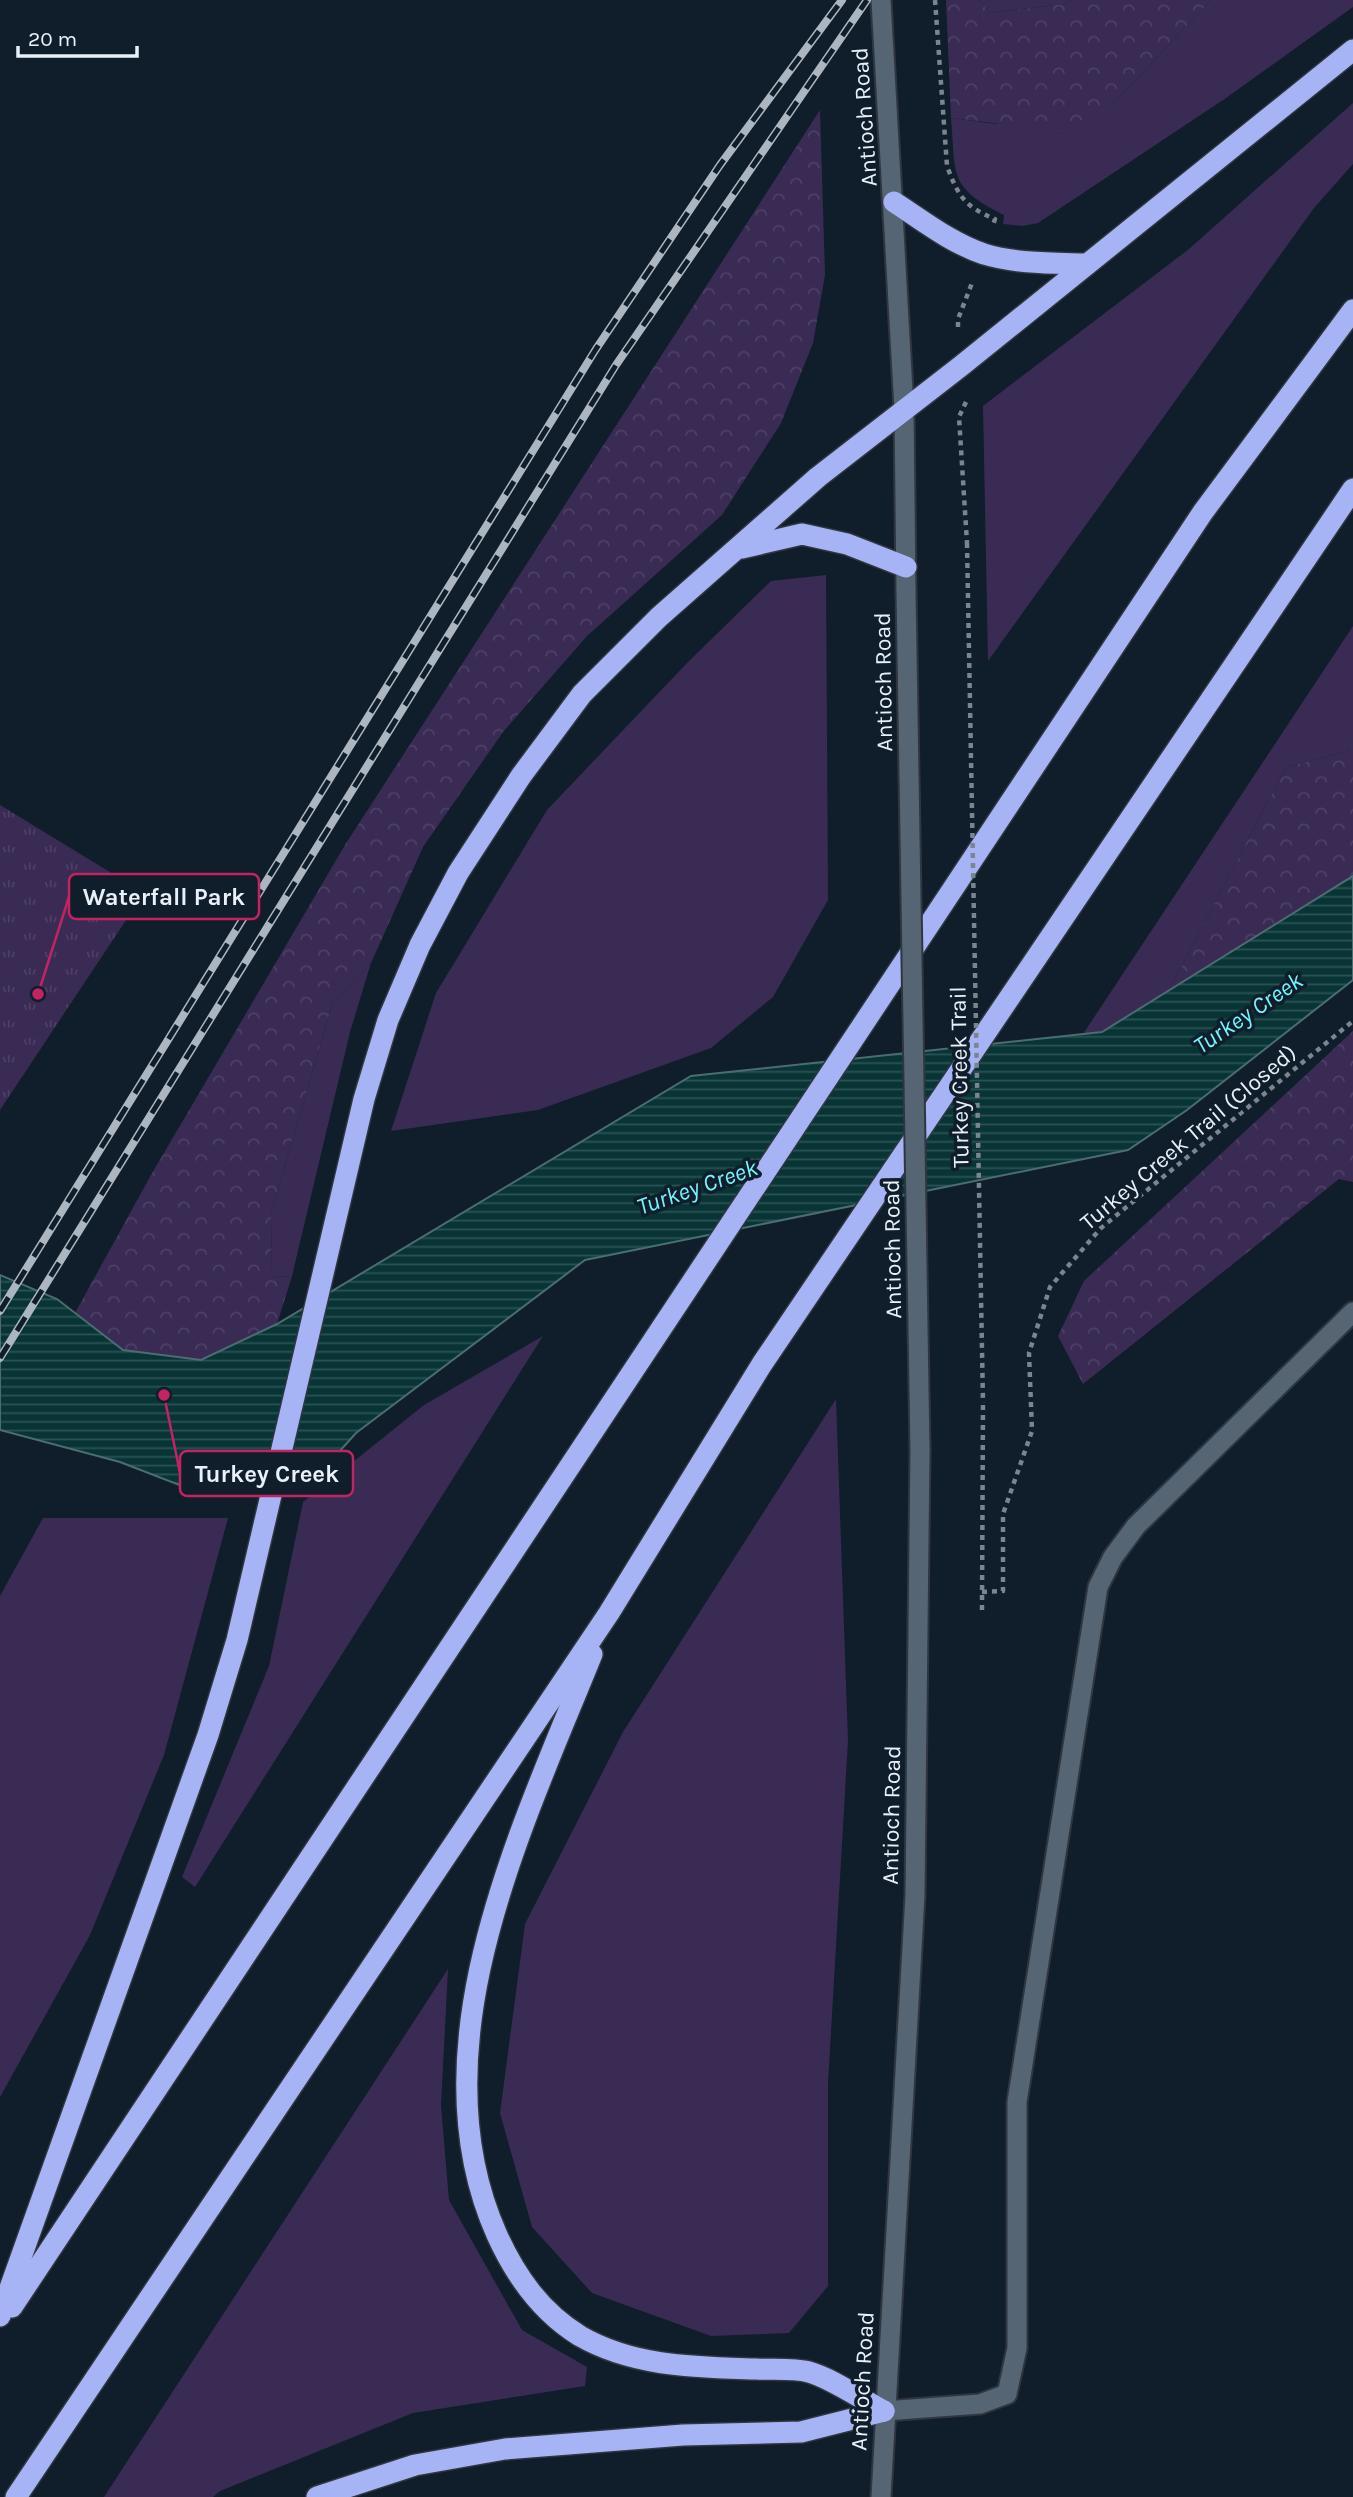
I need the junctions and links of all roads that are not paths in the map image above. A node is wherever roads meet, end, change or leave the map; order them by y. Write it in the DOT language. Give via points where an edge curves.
graph roads {
  1 [pos="881,0"];
  2 [pos="1353,50"];
  3 [pos="893,192"];
  4 [pos="1087,264"];
  5 [pos="1353,310"];
  6 [pos="904,409"];
  7 [pos="1353,489"];
  8 [pos="740,548"];
  9 [pos="906,567"];
  10 [pos="1353,1312"];
  11 [pos="609,1613"];
  12 [pos="0,2316"];
  13 [pos="0,2325"];
  14 [pos="884,2412"];
  15 [pos="16,2497"];
  16 [pos="317,2497"];
  17 [pos="881,2497"];
  1 -- 3 [label="main road, Antioch Road"];
  2 -- 4 [label="highway"];
  3 -- 4 [label="highway" via="950,238 984,254 1030,263"];
  3 -- 6 [label="main road, Antioch Road"];
  4 -- 6 [label="highway"];
  5 -- 13 [label="highway, bridge" via="1203,512"];
  6 -- 8 [label="highway" via="818,477"];
  6 -- 9 [label="main road, Antioch Road"];
  7 -- 11 [label="highway, bridge" via="762,1364"];
  8 -- 9 [label="highway" via="802,534 847,544"];
  8 -- 12 [label="highway" via="659,617 582,694 458,873 388,1020 364,1099 237,1640 208,1735"];
  9 -- 14 [label="main road, Antioch Road, bridge" via="920,1450 915,1895"];
  10 -- 14 [label="main road" via="1136,1525 1098,1587 1017,2102 1017,2348 1007,2394 980,2404"];
  11 -- 14 [label="highway" via="502,1885 480,1966 467,2099 485,2208 510,2264 541,2306 580,2336 640,2359 684,2366 809,2372"];
  11 -- 15 [label="highway"];
  14 -- 16 [label="highway" via="801,2432 683,2435 505,2449 415,2465"];
  14 -- 17 [label="main road, Antioch Road"];
}
